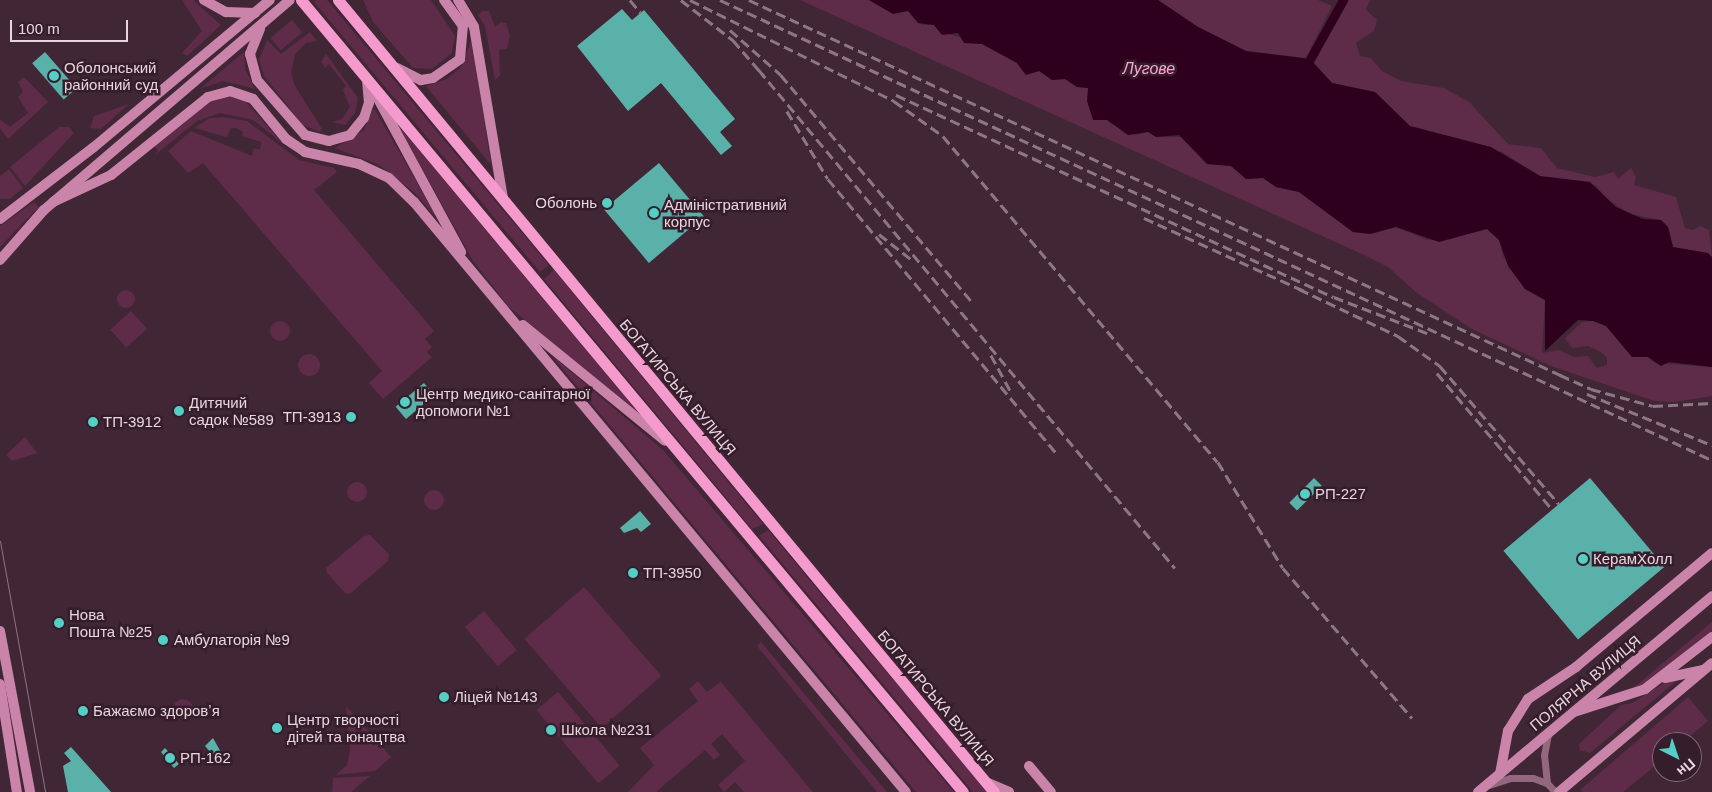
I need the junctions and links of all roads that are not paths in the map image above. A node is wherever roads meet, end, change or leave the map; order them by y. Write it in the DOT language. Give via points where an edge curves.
graph roads {
  1 [pos="204,0"];
  2 [pos="270,0"];
  3 [pos="290,0"];
  4 [pos="301,0"];
  5 [pos="338,0"];
  6 [pos="444,0"];
  7 [pos="458,0"];
  8 [pos="255,13"];
  9 [pos="263,23"];
  10 [pos="391,63"];
  11 [pos="367,79"];
  12 [pos="503,199"];
  13 [pos="53,202"];
  14 [pos="0,219"];
  15 [pos="0,260"];
  16 [pos="472,271"];
  17 [pos="503,309"];
  18 [pos="680,453"];
  19 [pos="1712,553"];
  20 [pos="1712,596"];
  21 [pos="0,631"];
  22 [pos="1712,637"];
  23 [pos="1708,666"];
  24 [pos="1661,679"];
  25 [pos="0,684"];
  26 [pos="1573,712"];
  27 [pos="1549,733"];
  28 [pos="1029,766"];
  29 [pos="1500,774"];
  30 [pos="986,782"];
  31 [pos="1547,783"];
  32 [pos="1482,789"];
  33 [pos="17,792"];
  34 [pos="30,792"];
  35 [pos="906,792"];
  36 [pos="963,792"];
  37 [pos="994,792"];
  38 [pos="1009,792"];
  39 [pos="1051,792"];
  40 [pos="1555,792"];
  41 [pos="1559,792"];
  1 -- 8 [label="main road" via="226,12"];
  2 -- 8 [label="main road"];
  3 -- 9 [label="main road"];
  4 -- 11 [label="main road"];
  5 -- 10 [label="main road, БОГАТИРСЬКА ВУЛИЦЯ"];
  6 -- 10 [label="main road" via="461,22 465,35 464,50 455,66 433,78 421,80"];
  7 -- 12 [label="main road" via="474,27"];
  8 -- 14 [label="main road" via="94,147"];
  9 -- 11 [label="main road" via="250,54 257,80 305,135 329,141 350,135 364,118 369,103"];
  9 -- 13 [label="main road"];
  10 -- 12 [label="main road, БОГАТИРСЬКА ВУЛИЦЯ"];
  11 -- 16 [label="main road"];
  11 -- 18 [label="main road"];
  12 -- 30 [label="main road, БОГАТИРСЬКА ВУЛИЦЯ"];
  13 -- 15 [label="main road"];
  13 -- 16 [label="main road" via="111,176 208,96 237,91 252,99 286,139 305,152 359,164 389,178 414,202"];
  16 -- 17 [label="main road"];
  17 -- 18 [label="main road"];
  17 -- 35 [label="main road"];
  18 -- 36 [label="main road"];
  19 -- 29 [label="main road" via="1570,672 1528,699 1508,732"];
  20 -- 26 [label="main road, ПОЛЯРНА ВУЛИЦЯ"];
  21 -- 34 [label="main road"];
  22 -- 24 [label="main road"];
  23 -- 24 [label="main road"];
  23 -- 41 [label="main road"];
  24 -- 26 [label="main road" via="1630,695"];
  25 -- 33 [label="main road"];
  26 -- 27 [label="main road, ПОЛЯРНА ВУЛИЦЯ"];
  27 -- 29 [label="main road, ПОЛЯРНА ВУЛИЦЯ"];
  27 -- 31 [label="street" via="1544,754"];
  28 -- 39 [label="main road"];
  29 -- 32 [label="main road, ПОЛЯРНА ВУЛИЦЯ"];
  30 -- 37 [label="main road, БОГАТИРСЬКА ВУЛИЦЯ"];
  30 -- 38 [label="main road"];
  31 -- 32 [label="street" via="1524,777"];
  31 -- 40 [label="street"];
}
